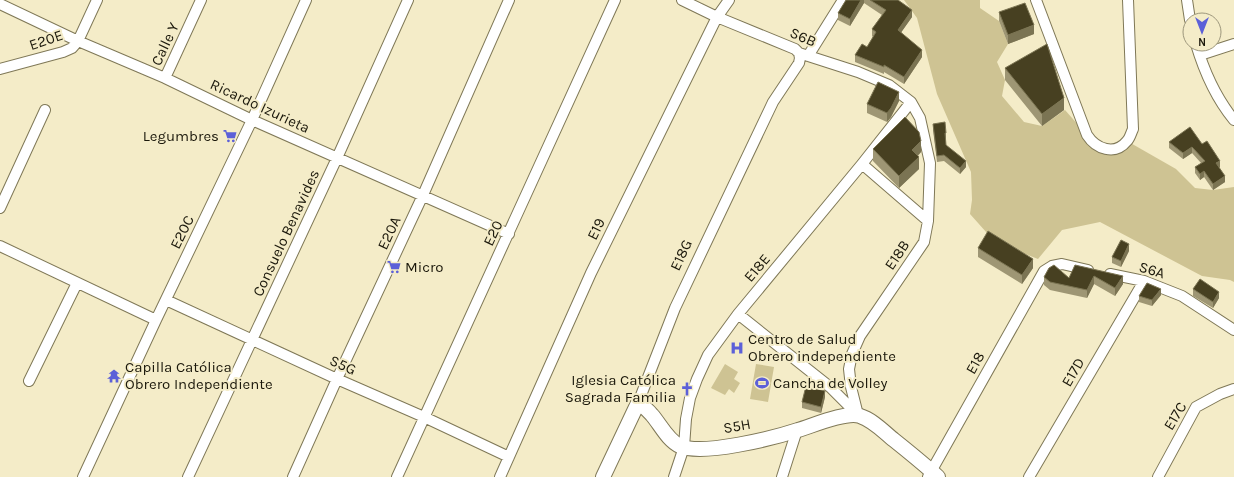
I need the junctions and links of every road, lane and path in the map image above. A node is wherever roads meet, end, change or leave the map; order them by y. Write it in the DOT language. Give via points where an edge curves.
graph roads {
  1 [pos="97,0"];
  2 [pos="201,0"];
  3 [pos="306,0"];
  4 [pos="408,0"];
  5 [pos="509,0"];
  6 [pos="615,0"];
  7 [pos="682,0"];
  8 [pos="729,0"];
  9 [pos="843,0"];
  10 [pos="1036,0"];
  11 [pos="1130,0"];
  12 [pos="1187,0"];
  13 [pos="0,4"];
  14 [pos="1189,12"];
  15 [pos="717,17"];
  16 [pos="78,41"];
  17 [pos="1234,44"];
  18 [pos="1199,52"];
  19 [pos="804,54"];
  20 [pos="1200,55"];
  21 [pos="0,69"];
  22 [pos="165,78"];
  23 [pos="911,102"];
  24 [pos="44,110"];
  25 [pos="252,120"];
  26 [pos="1234,120"];
  27 [pos="337,158"];
  28 [pos="862,164"];
  29 [pos="422,196"];
  30 [pos="0,208"];
  31 [pos="928,221"];
  32 [pos="509,234"];
  33 [pos="0,246"];
  34 [pos="1052,266"];
  35 [pos="1144,281"];
  36 [pos="76,283"];
  37 [pos="166,300"];
  38 [pos="738,314"];
  39 [pos="156,320"];
  40 [pos="1234,330"];
  41 [pos="253,340"];
  42 [pos="337,379"];
  43 [pos="29,381"];
  44 [pos="1234,389"];
  45 [pos="638,403"];
  46 [pos="858,415"];
  47 [pos="424,417"];
  48 [pos="798,430"];
  49 [pos="684,447"];
  50 [pos="509,457"];
  51 [pos="933,475"];
  52 [pos="83,477"];
  53 [pos="188,477"];
  54 [pos="293,477"];
  55 [pos="397,477"];
  56 [pos="500,477"];
  57 [pos="603,477"];
  58 [pos="674,477"];
  59 [pos="782,477"];
  60 [pos="1029,477"];
  61 [pos="1158,477"];
  1 -- 16 [label="street, E20E"];
  2 -- 22 [label="street, Calle Y"];
  3 -- 25 [label="street, E20C"];
  4 -- 27 [label="street, Consuelo Benavides"];
  5 -- 29 [label="street, E20A"];
  6 -- 32 [label="street, E20"];
  7 -- 15 [label="street, S6B"];
  8 -- 15 [label="street, E19"];
  9 -- 19 [label="street, E18G"];
  10 -- 11 [label="street" via="1087,135 1092,142 1107,150 1118,148 1127,141 1133,129"];
  12 -- 14 [label="street"];
  13 -- 16 [label="street, Ricardo Izurieta"];
  15 -- 19 [label="street, S6B"];
  15 -- 50 [label="street, E19" via="591,272"];
  16 -- 21 [label="street, E20E" via="72,48 63,52"];
  16 -- 22 [label="street, Ricardo Izurieta"];
  17 -- 20 [label="street"];
  18 -- 20 [label="street"];
  19 -- 23 [label="street, S6B" via="889,85"];
  19 -- 45 [label="street, E18G" via="773,102 675,308"];
  20 -- 26 [label="street" via="1214,88"];
  22 -- 25 [label="street, Ricardo Izurieta"];
  23 -- 28 [label="street, E18E"];
  23 -- 31 [label="street, E18B" via="920,118 930,163"];
  24 -- 30 [label="street"];
  25 -- 27 [label="street, Ricardo Izurieta"];
  25 -- 37 [label="street, E20C"];
  27 -- 29 [label="street, Ricardo Izurieta"];
  27 -- 41 [label="street, Consuelo Benavides"];
  28 -- 31 [label="street"];
  28 -- 38 [label="street, E18E"];
  29 -- 32 [label="street, Ricardo Izurieta"];
  29 -- 42 [label="street, E20A"];
  31 -- 46 [label="street, E18B" via="924,242 860,336 852,354 849,369"];
  32 -- 47 [label="street, E20"];
  33 -- 36 [label="street"];
  34 -- 35 [label="street, S6A" via="1062,264"];
  34 -- 51 [label="street, E18" via="1044,272"];
  35 -- 40 [label="street, S6A" via="1182,296"];
  35 -- 60 [label="street, E17D"];
  36 -- 39 [label="street"];
  36 -- 43 [label="street"];
  37 -- 39 [label="street, E20C"];
  37 -- 41 [label="street, S5G"];
  38 -- 46 [label="street" via="830,387"];
  38 -- 49 [label="street, E18E" via="708,355 697,379 688,406"];
  39 -- 52 [label="street, E20C"];
  41 -- 42 [label="street, S5G"];
  41 -- 53 [label="street, Consuelo Benavides"];
  42 -- 47 [label="street, S5G"];
  42 -- 54 [label="street, E20A"];
  44 -- 61 [label="street, E17C" via="1196,407"];
  45 -- 49 [label="street" via="652,415 673,442"];
  45 -- 57 [label="street, E18G"];
  46 -- 48 [label="street, S5H" via="828,420"];
  46 -- 51 [label="street" via="876,425"];
  47 -- 50 [label="street, S5G"];
  47 -- 55 [label="street, E20"];
  48 -- 49 [label="street, S5H" via="741,444 691,449"];
  48 -- 59 [label="street"];
  49 -- 58 [label="street, E18E"];
  50 -- 56 [label="street, E19"];
}
